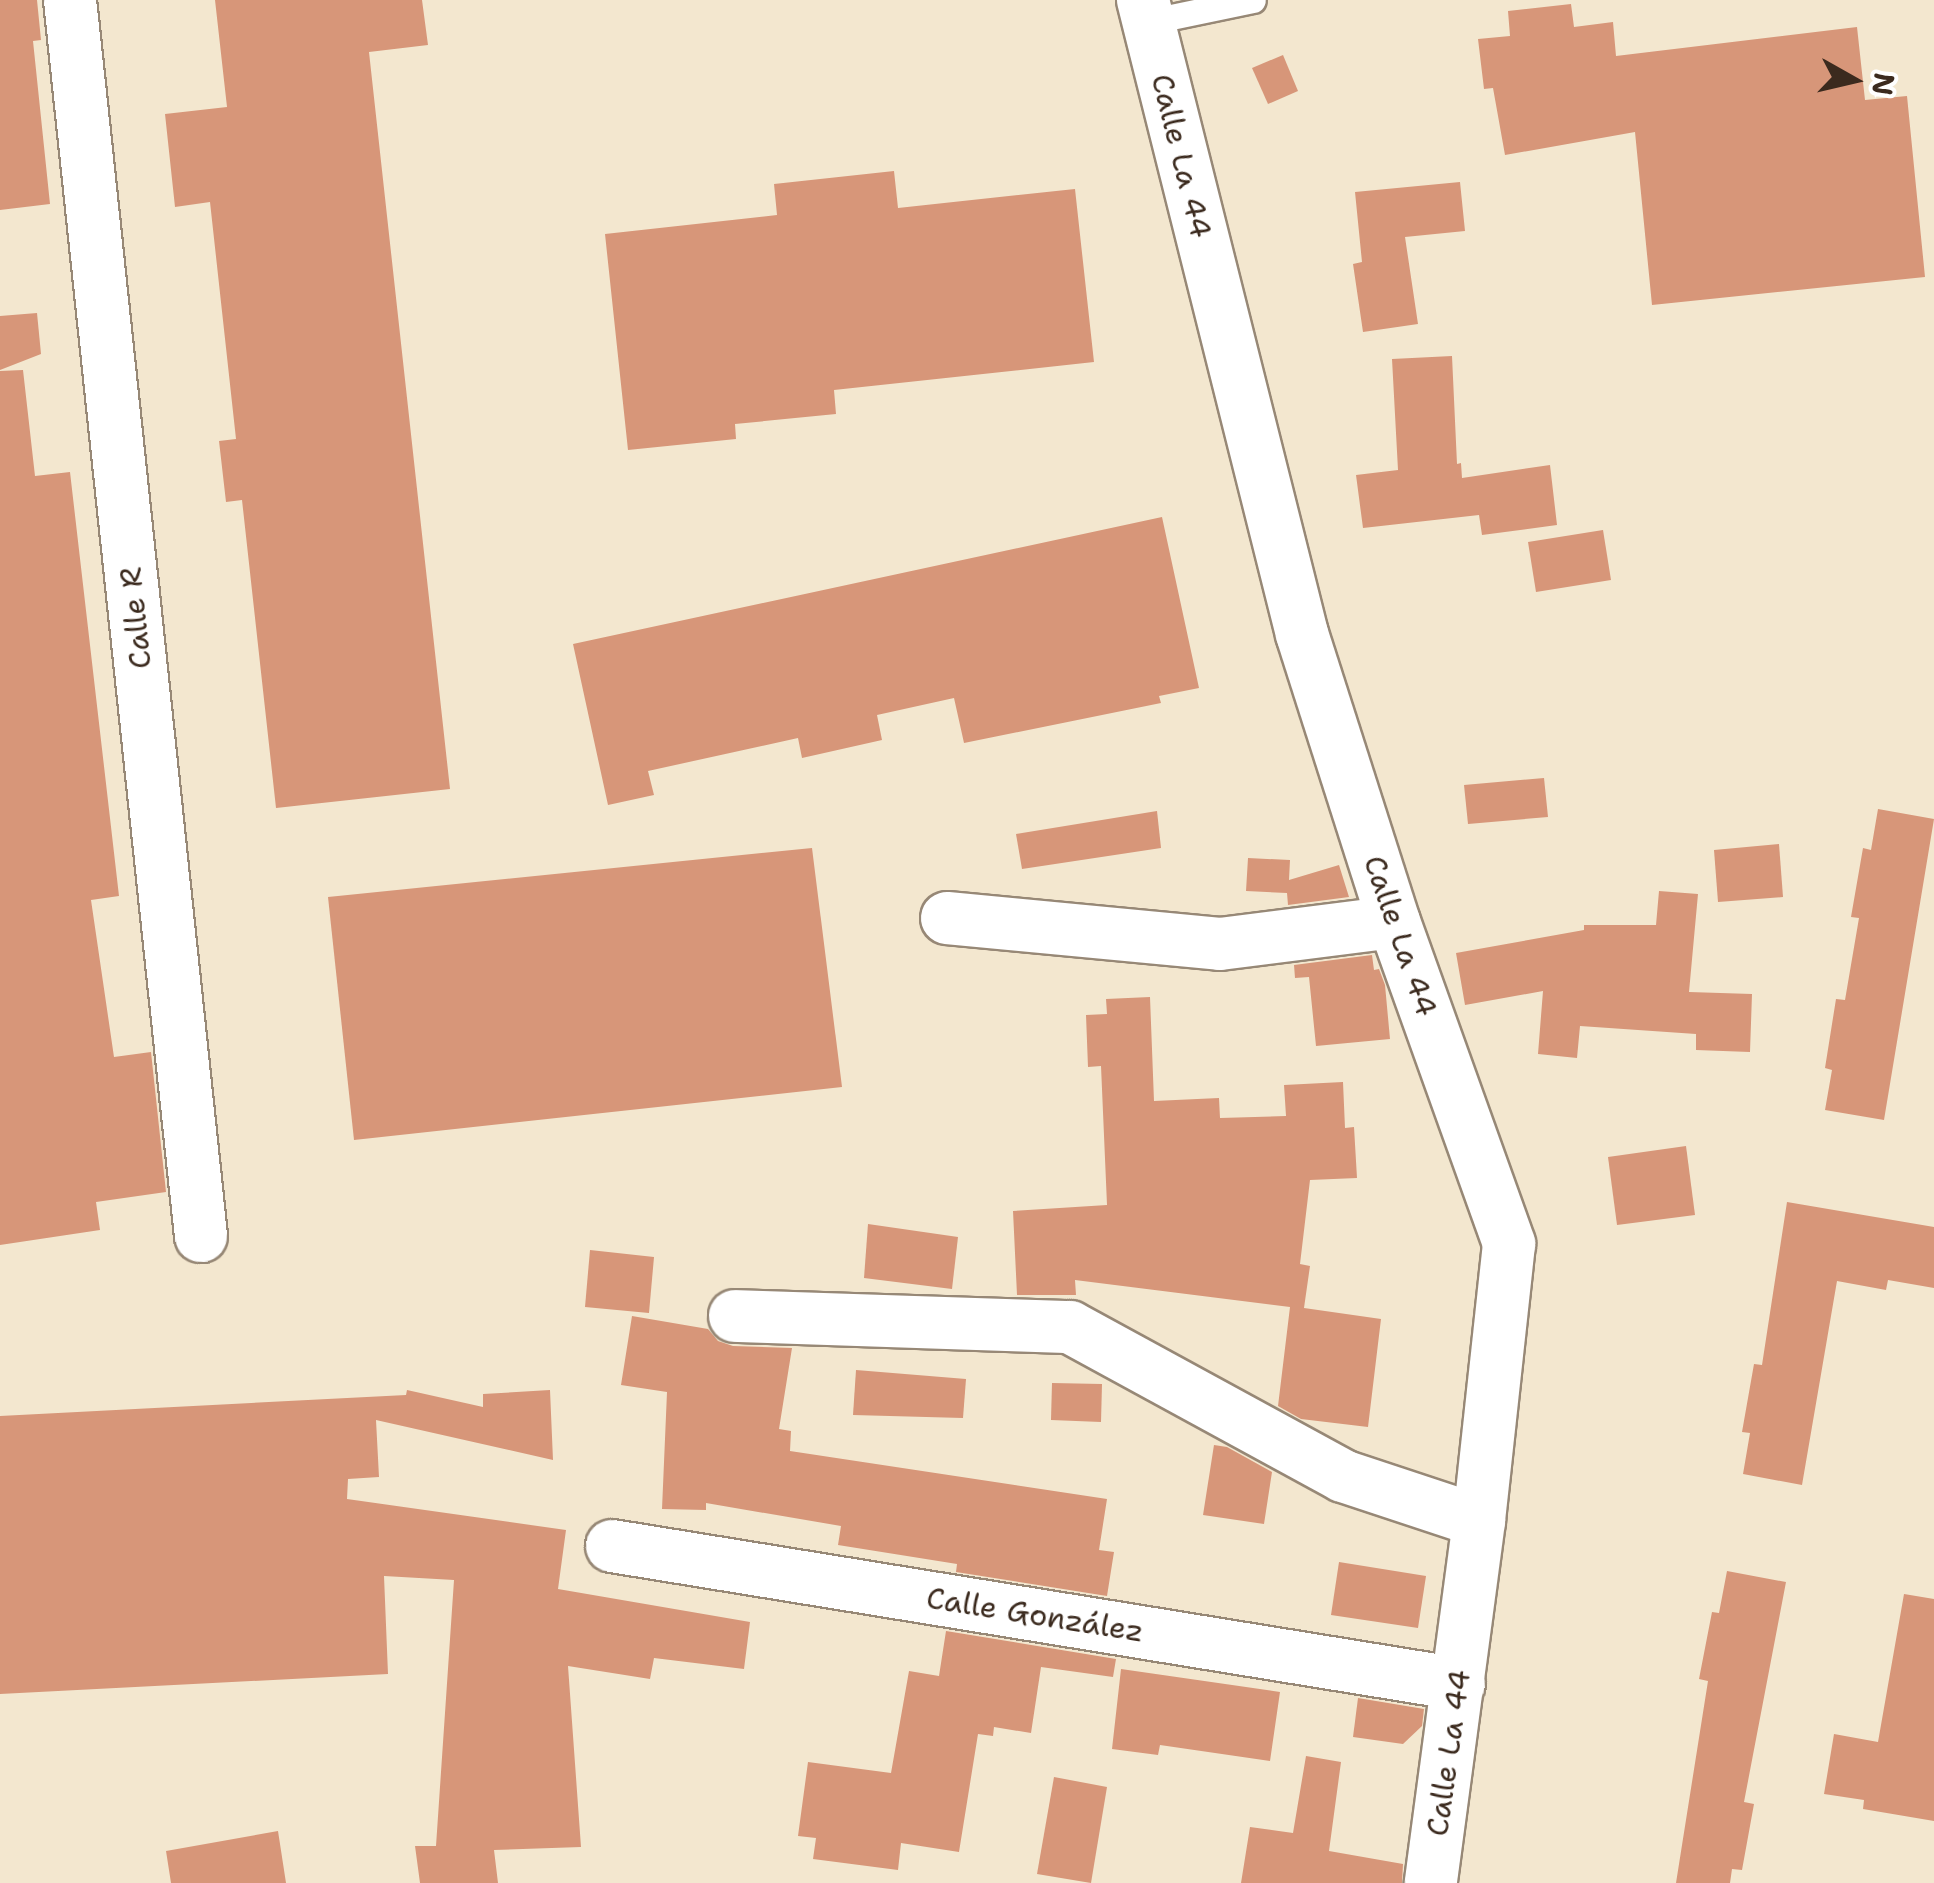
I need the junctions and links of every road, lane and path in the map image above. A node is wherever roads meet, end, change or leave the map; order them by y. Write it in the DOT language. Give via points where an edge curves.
graph roads {
  1 [pos="70,0"];
  2 [pos="1253,0"];
  3 [pos="1145,11"];
  4 [pos="947,918"];
  5 [pos="1394,922"];
  6 [pos="202,1236"];
  7 [pos="735,1316"];
  8 [pos="1479,1521"];
  9 [pos="612,1546"];
  10 [pos="1458,1684"];
  11 [pos="1431,1883"];
  1 -- 6 [label="street, Calle R"];
  2 -- 3 [label="lane"];
  3 -- 5 [label="street, Calle La 44" via="1302,634"];
  4 -- 5 [label="street" via="1220,944"];
  5 -- 8 [label="street, Calle La 44" via="1510,1244"];
  7 -- 8 [label="street" via="1070,1327 1344,1476"];
  8 -- 10 [label="street, Calle La 44"];
  9 -- 10 [label="street, Calle González"];
  10 -- 11 [label="street, Calle La 44"];
}
